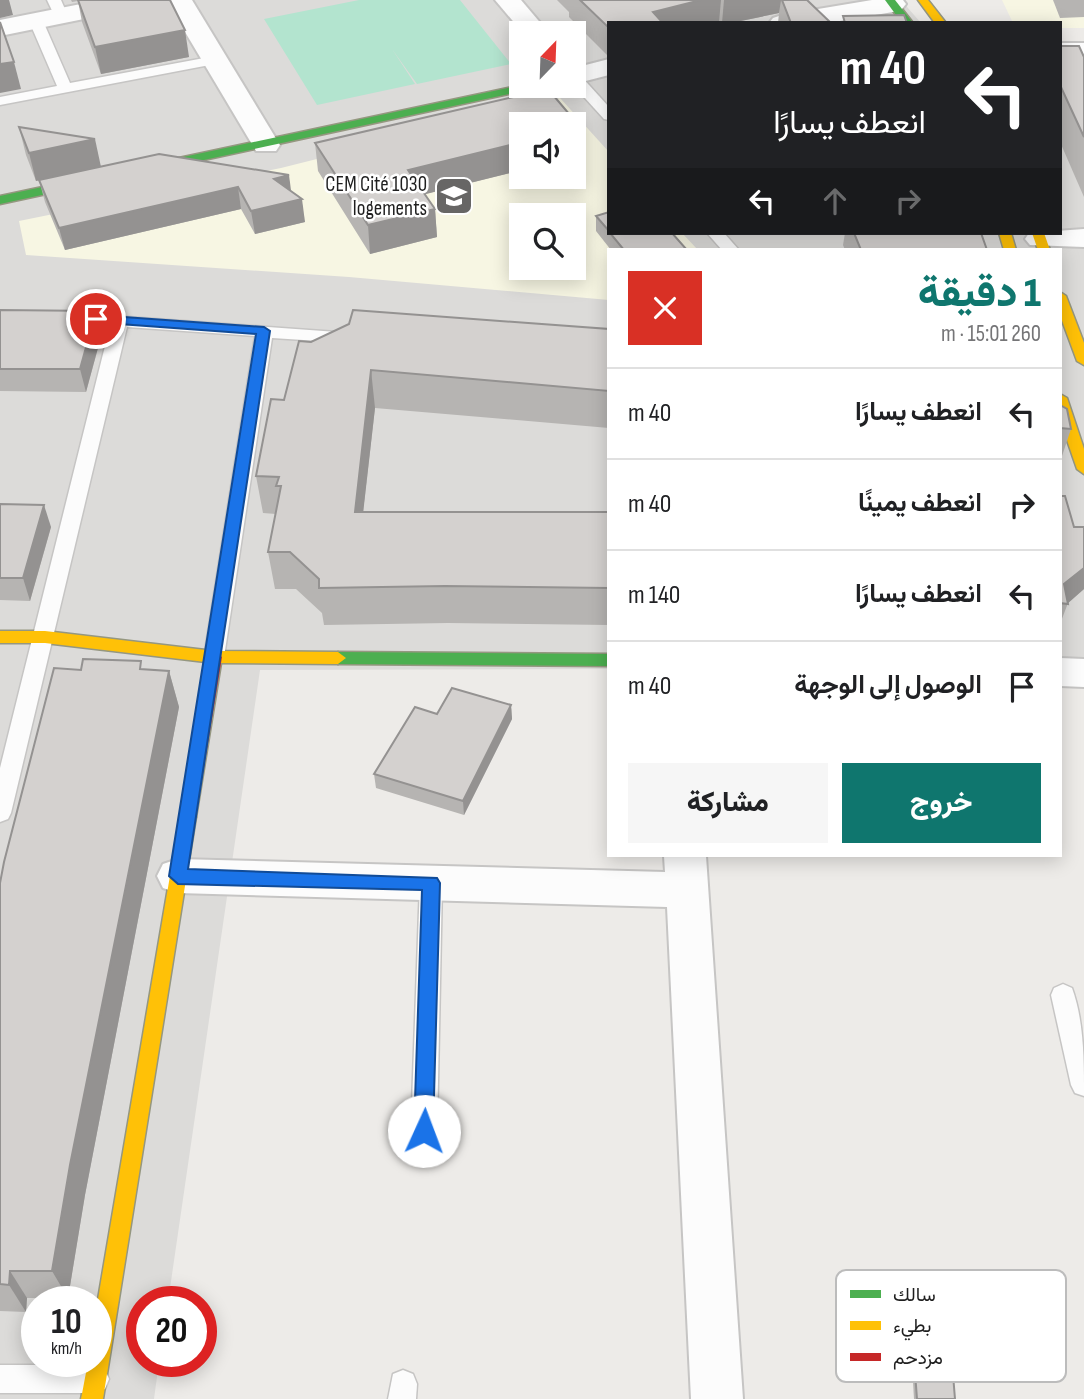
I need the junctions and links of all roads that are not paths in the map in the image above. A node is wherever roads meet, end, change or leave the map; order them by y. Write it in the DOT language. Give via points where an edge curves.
graph roads {
  1 [pos="138,0"];
  2 [pos="179,0"];
  3 [pos="508,0"];
  4 [pos="923,0"];
  5 [pos="57,8"];
  6 [pos="897,9"];
  7 [pos="36,21"];
  8 [pos="526,21"];
  9 [pos="798,21"];
  10 [pos="939,21"];
  11 [pos="0,28"];
  12 [pos="1062,51"];
  13 [pos="1084,51"];
  14 [pos="215,60"];
  15 [pos="607,68"];
  16 [pos="586,74"];
  17 [pos="65,88"];
  18 [pos="586,90"];
  19 [pos="509,91"];
  20 [pos="0,101"];
  21 [pos="607,114"];
  22 [pos="266,145"];
  23 [pos="0,200"];
  24 [pos="1084,238"];
  25 [pos="1040,241"];
  26 [pos="1062,301"];
  27 [pos="53,317"];
  28 [pos="120,320"];
  29 [pos="264,331"];
  30 [pos="374,340"];
  31 [pos="1084,361"];
  32 [pos="1062,404"];
  33 [pos="1084,469"];
  34 [pos="0,637"];
  35 [pos="45,637"];
  36 [pos="214,657"];
  37 [pos="607,660"];
  38 [pos="1062,672"];
  39 [pos="1084,673"];
  40 [pos="0,814"];
  41 [pos="686,873"];
  42 [pos="178,876"];
  43 [pos="431,883"];
  44 [pos="1063,995"];
  45 [pos="1084,1085"];
  46 [pos="424,1131"];
  47 [pos="0,1379"];
  48 [pos="93,1389"];
  49 [pos="717,1399"];
  1 -- 5 [label="street"];
  2 -- 14 [label="street"];
  3 -- 8 [label="street"];
  4 -- 10 [label="street"];
  5 -- 7 [label="street"];
  6 -- 9 [label="street"];
  7 -- 11 [label="street"];
  7 -- 17 [label="lane"];
  12 -- 13 [label="street"];
  14 -- 17 [label="lane"];
  14 -- 22 [label="street"];
  15 -- 16 [label="street"];
  17 -- 20 [label="lane"];
  18 -- 21 [label="lane"];
  19 -- 22 [label="street"];
  22 -- 23 [label="street"];
  24 -- 25 [label="street"];
  26 -- 31 [label="street"];
  27 -- 28 [label="lane"];
  28 -- 29 [label="lane"];
  28 -- 35 [label="lane"];
  29 -- 30 [label="lane"];
  29 -- 36 [label="lane"];
  32 -- 33 [label="street"];
  34 -- 35 [label="street"];
  35 -- 36 [label="street"];
  35 -- 40 [label="lane"];
  36 -- 37 [label="street"];
  36 -- 42 [label="street"];
  38 -- 39 [label="street"];
  41 -- 43 [label="street"];
  41 -- 49 [label="street"];
  42 -- 43 [label="street"];
  42 -- 48 [label="street"];
  43 -- 46 [label="lane"];
  44 -- 45 [label="lane"];
  47 -- 48 [label="lane"];
}
